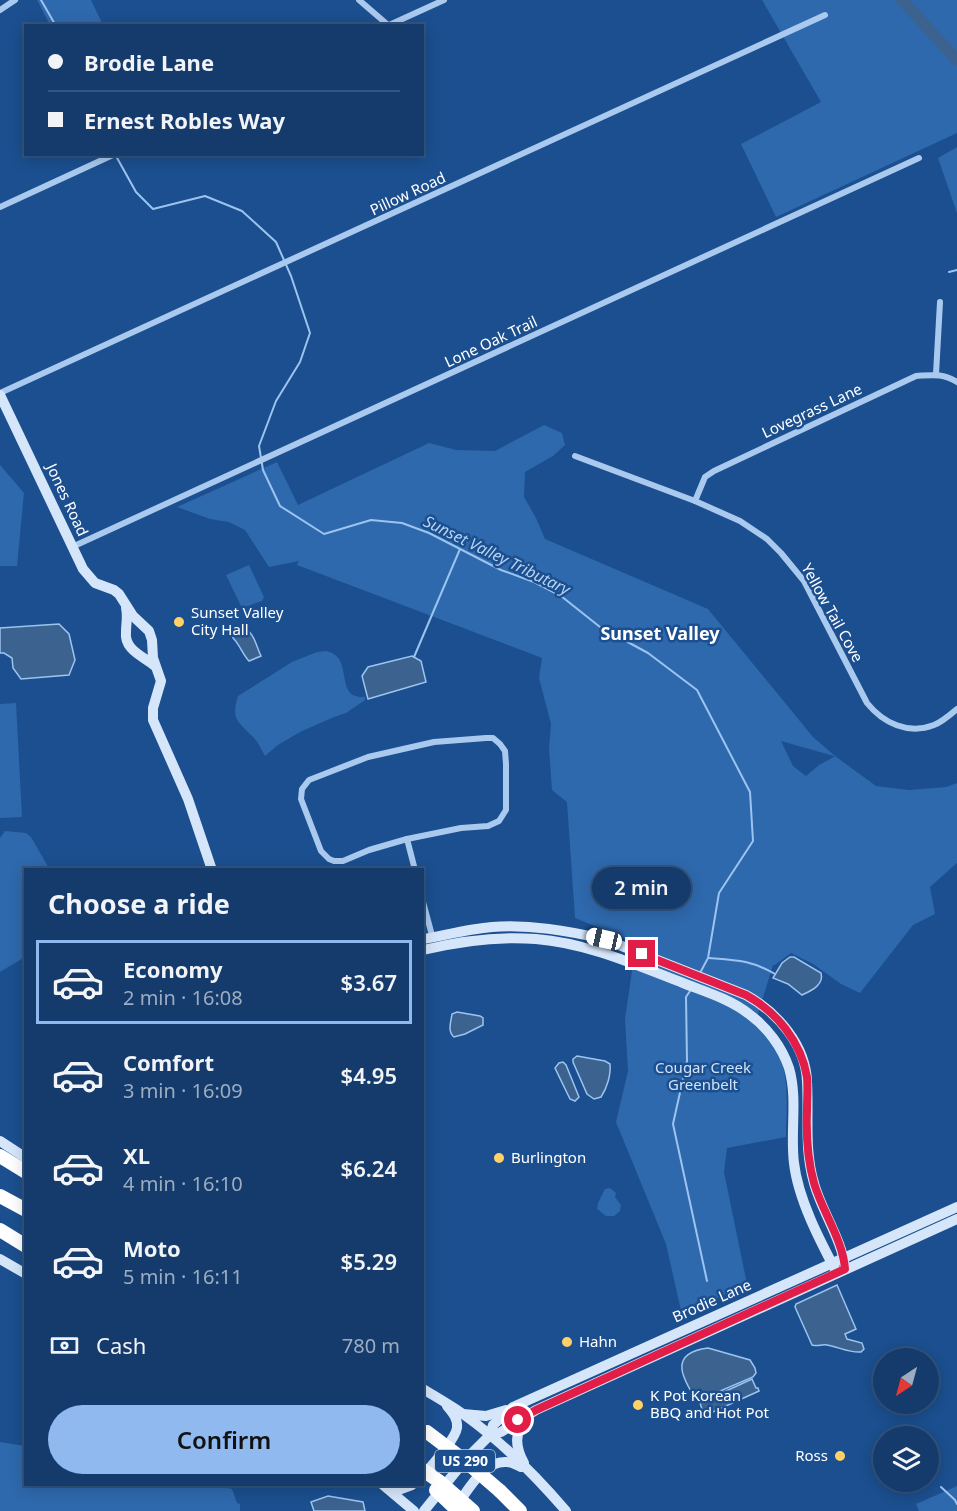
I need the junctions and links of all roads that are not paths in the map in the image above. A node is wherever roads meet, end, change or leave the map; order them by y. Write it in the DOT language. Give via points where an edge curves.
graph roads {
  1 [pos="15,0"];
  2 [pos="359,0"];
  3 [pos="444,0"];
  4 [pos="0,10"];
  5 [pos="825,15"];
  6 [pos="387,24"];
  7 [pos="390,24"];
  8 [pos="112,156"];
  9 [pos="919,158"];
  10 [pos="0,207"];
  11 [pos="940,302"];
  12 [pos="936,374"];
  13 [pos="957,382"];
  14 [pos="0,394"];
  15 [pos="575,456"];
  16 [pos="695,501"];
  17 [pos="72,547"];
  18 [pos="125,602"];
  19 [pos="155,666"];
  20 [pos="957,709"];
  21 [pos="407,839"];
  22 [pos="211,868"];
  23 [pos="414,868"];
  24 [pos="424,908"];
  25 [pos="430,941"];
  26 [pos="0,1141"];
  27 [pos="24,1154"];
  28 [pos="0,1156"];
  29 [pos="24,1171"];
  30 [pos="0,1196"];
  31 [pos="957,1207"];
  32 [pos="24,1209"];
  33 [pos="957,1219"];
  34 [pos="0,1230"];
  35 [pos="0,1236"];
  36 [pos="24,1245"];
  37 [pos="24,1245"];
  38 [pos="0,1259"];
  39 [pos="839,1266"];
  40 [pos="24,1273"];
  41 [pos="706,1320"];
  42 [pos="665,1351"];
  43 [pos="424,1390"];
  44 [pos="443,1401"];
  45 [pos="513,1407"];
  46 [pos="536,1410"];
  47 [pos="463,1413"];
  48 [pos="425,1431"];
  49 [pos="490,1435"];
  50 [pos="526,1469"];
  51 [pos="424,1471"];
  52 [pos="424,1476"];
  53 [pos="424,1478"];
  54 [pos="408,1486"];
  55 [pos="386,1487"];
  56 [pos="519,1510"];
  57 [pos="414,1511"];
  58 [pos="424,1511"];
  59 [pos="453,1511"];
  60 [pos="458,1511"];
  61 [pos="473,1511"];
  62 [pos="566,1511"];
  1 -- 4 [label="street"];
  2 -- 6 [label="street"];
  3 -- 7 [label="street"];
  5 -- 14 [label="street, Pillow Road"];
  8 -- 10 [label="street"];
  9 -- 17 [label="street, Lone Oak Trail"];
  11 -- 12 [label="street"];
  12 -- 13 [label="street"];
  12 -- 16 [label="street, Lovegrass Lane" via="916,376 714,471 705,477"];
  14 -- 17 [label="street, Jones Road"];
  15 -- 16 [label="street, Yellow Tail Cove"];
  16 -- 20 [label="street, Yellow Tail Cove" via="752,528 782,553 804,581 874,713 902,727 922,728"];
  17 -- 18 [label="street, Jones Road" via="90,579 114,590"];
  18 -- 19 [label="street, Jones Road" via="149,632"];
  18 -- 19 [label="street" via="128,645"];
  19 -- 22 [label="street, Jones Road" via="160,681 153,720 188,799"];
  21 -- 21 [label="street" via="499,821 507,802 505,751 500,744 486,738 399,749 339,767 309,780 302,789 302,804 328,859 343,861"];
  21 -- 23 [label="street"];
  24 -- 25 [label="street"];
  25 -- 39 [label="street" via="502,938 567,943 702,990 748,1013 762,1025 789,1067 795,1174 802,1198"];
  25 -- 39 [label="street" via="472,929 553,929 604,939 755,1000 777,1018 802,1060 807,1080 806,1137 811,1171"];
  26 -- 27 [label="street"];
  28 -- 29 [label="highway"];
  30 -- 32 [label="highway"];
  31 -- 39 [label="street, Brodie Lane"];
  33 -- 39 [label="street, Brodie Lane"];
  34 -- 36 [label="highway"];
  35 -- 37 [label="highway"];
  38 -- 40 [label="street"];
  39 -- 41 [label="street, Brodie Lane"];
  39 -- 42 [label="street, Brodie Lane"];
  41 -- 42 [label="street" via="666,1346"];
  41 -- 45 [label="street, Brodie Lane"];
  42 -- 46 [label="street, Brodie Lane"];
  43 -- 44 [label="street"];
  44 -- 47 [label="street"];
  44 -- 52 [label="street" via="455,1416 457,1428"];
  45 -- 47 [label="street" via="486,1416"];
  45 -- 49 [label="street, Brodie Lane" via="493,1425"];
  46 -- 49 [label="street, Brodie Lane"];
  46 -- 50 [label="street" via="517,1433 518,1453"];
  47 -- 49 [label="street"];
  48 -- 56 [label="highway, US 290, bridge"];
  49 -- 50 [label="street"];
  49 -- 58 [label="street, Brodie Lane"];
  50 -- 59 [label="street" via="507,1461 493,1464 480,1473"];
  50 -- 62 [label="street"];
  51 -- 61 [label="highway, US 290, bridge"];
  53 -- 60 [label="highway, bridge"];
  54 -- 55 [label="street"];
  55 -- 57 [label="street"];
}
